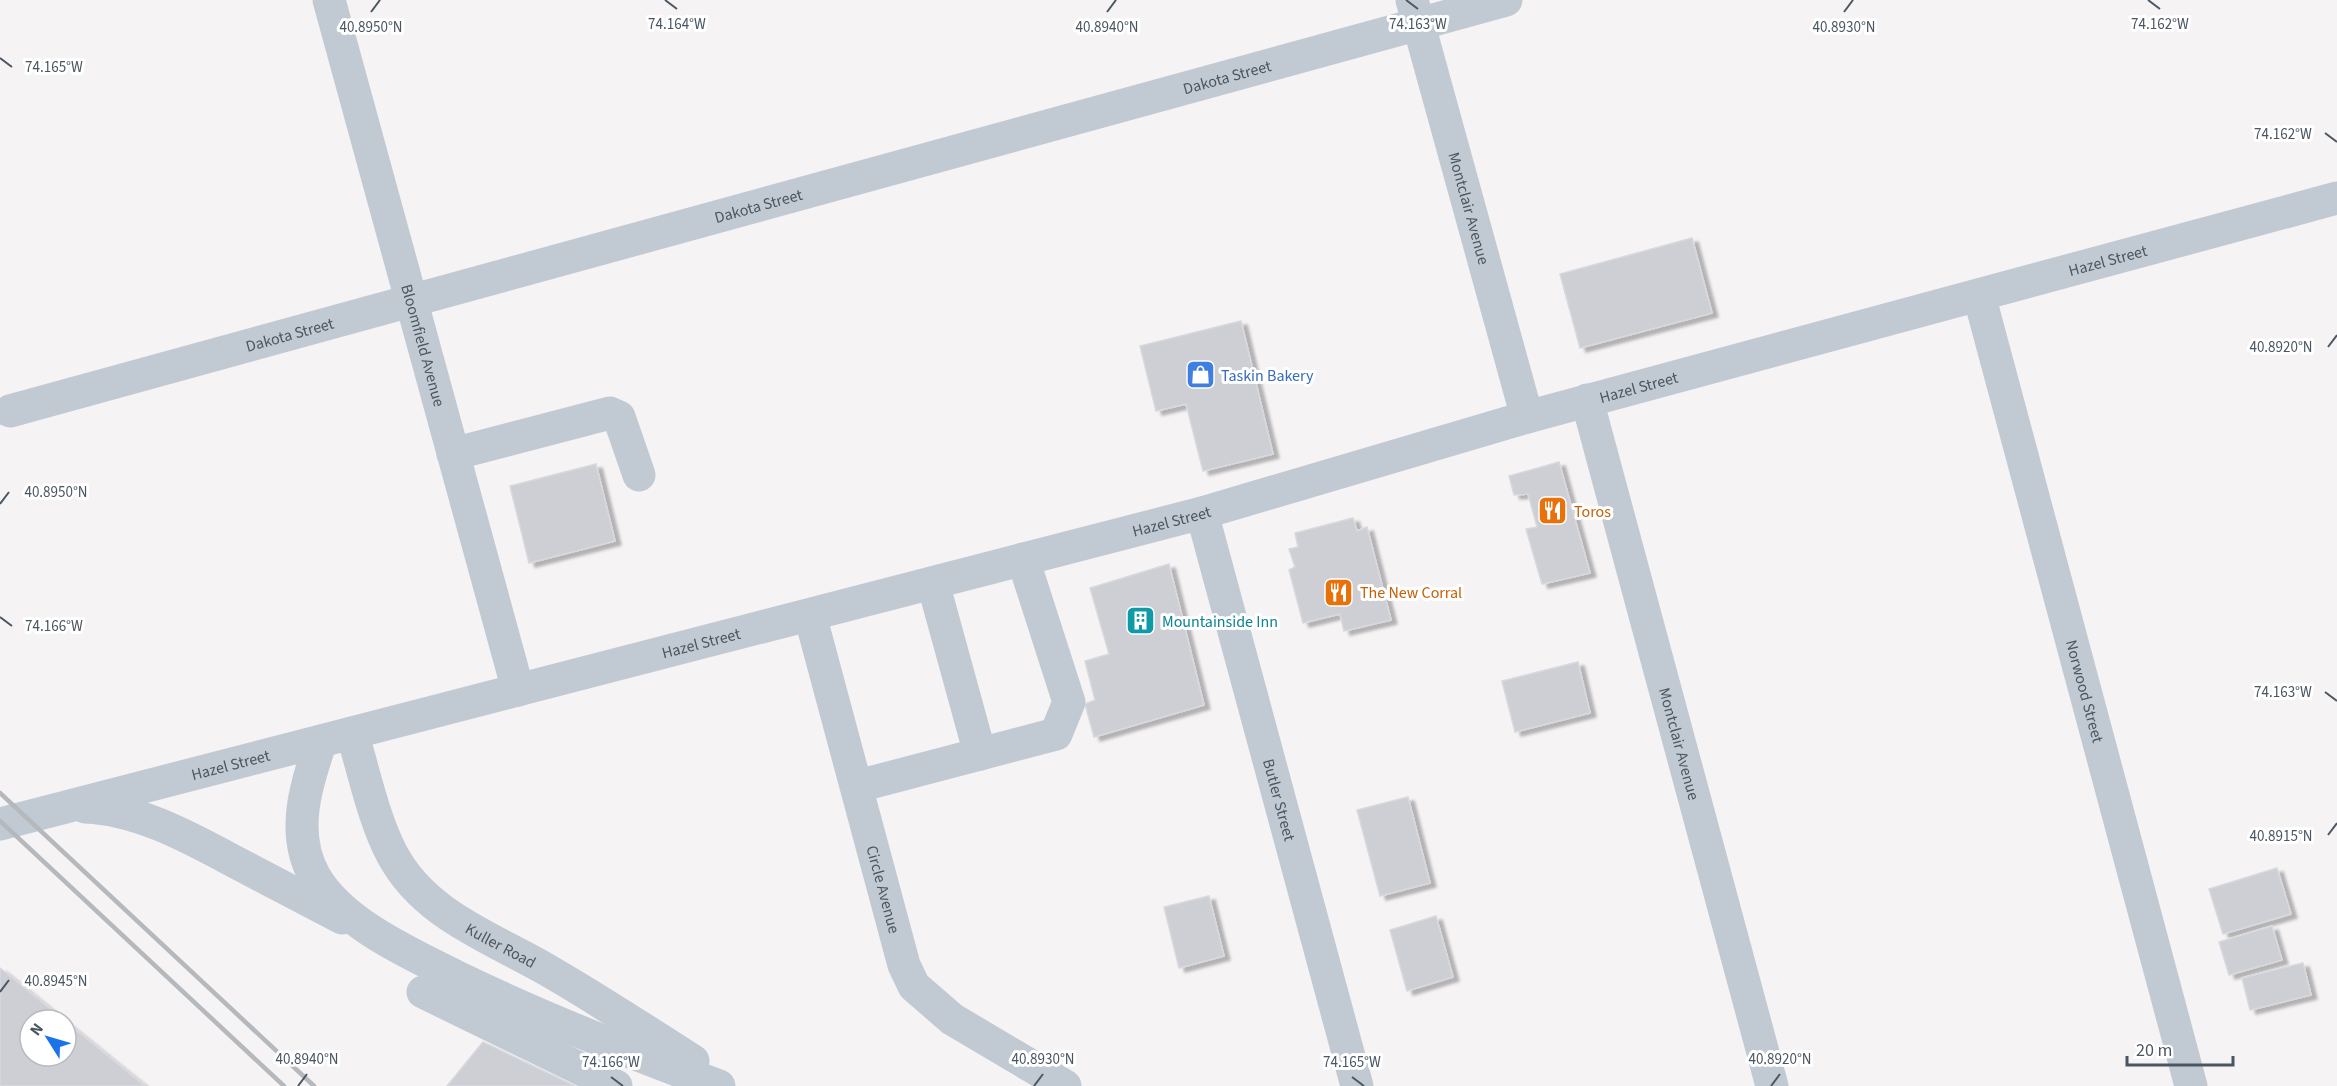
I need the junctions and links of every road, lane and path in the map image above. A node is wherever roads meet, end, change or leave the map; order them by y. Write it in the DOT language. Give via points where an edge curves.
graph roads {
  1 [pos="329,0"];
  2 [pos="1506,0"];
  3 [pos="1415,12"];
  4 [pos="2337,198"];
  5 [pos="1979,295"];
  6 [pos="411,300"];
  7 [pos="1587,400"];
  8 [pos="10,411"];
  9 [pos="1527,417"];
  10 [pos="453,454"];
  11 [pos="639,475"];
  12 [pos="1202,513"];
  13 [pos="1023,560"];
  14 [pos="933,582"];
  15 [pos="810,615"];
  16 [pos="518,690"];
  17 [pos="352,733"];
  18 [pos="321,741"];
  19 [pos="980,754"];
  20 [pos="858,786"];
  21 [pos="68,806"];
  22 [pos="0,824"];
  23 [pos="414,956"];
  24 [pos="423,992"];
  25 [pos="616,1086"];
  26 [pos="719,1086"];
  27 [pos="732,1086"];
  28 [pos="1065,1086"];
  29 [pos="1357,1086"];
  30 [pos="1772,1086"];
  31 [pos="2191,1086"];
  1 -- 6 [label="street, Bloomfield Avenue"];
  2 -- 3 [label="street, Dakota Street"];
  3 -- 6 [label="street, Dakota Street"];
  3 -- 9 [label="street, Montclair Avenue"];
  4 -- 5 [label="street, Hazel Street"];
  5 -- 7 [label="street, Hazel Street"];
  5 -- 31 [label="street, Norwood Street"];
  6 -- 8 [label="street, Dakota Street"];
  6 -- 10 [label="street, Bloomfield Avenue"];
  7 -- 9 [label="street, Hazel Street"];
  7 -- 30 [label="street, Montclair Avenue"];
  9 -- 12 [label="street, Hazel Street"];
  10 -- 11 [label="street" via="610,413 619,417 623,425"];
  10 -- 16 [label="street, Bloomfield Avenue"];
  12 -- 13 [label="street, Hazel Street"];
  12 -- 29 [label="street, Butler Street"];
  13 -- 14 [label="street, Hazel Street"];
  13 -- 19 [label="street" via="1069,702 1056,734"];
  14 -- 15 [label="street, Hazel Street"];
  14 -- 19 [label="street"];
  15 -- 16 [label="street, Hazel Street"];
  15 -- 20 [label="street, Circle Avenue"];
  16 -- 17 [label="street, Hazel Street"];
  17 -- 18 [label="street, Hazel Street"];
  17 -- 27 [label="street, Kuller Road" via="392,855 432,903 458,922 594,998"];
  18 -- 21 [label="street, Hazel Street"];
  18 -- 23 [label="street" via="307,781 302,814 304,847 315,877 334,901 363,925"];
  19 -- 20 [label="street"];
  20 -- 28 [label="street, Circle Avenue" via="904,965 914,986 952,1019"];
  21 -- 22 [label="street, Hazel Street"];
  21 -- 23 [label="street" via="98,808 188,837"];
  23 -- 26 [label="street" via="520,1008"];
  24 -- 25 [label="street"];
}
